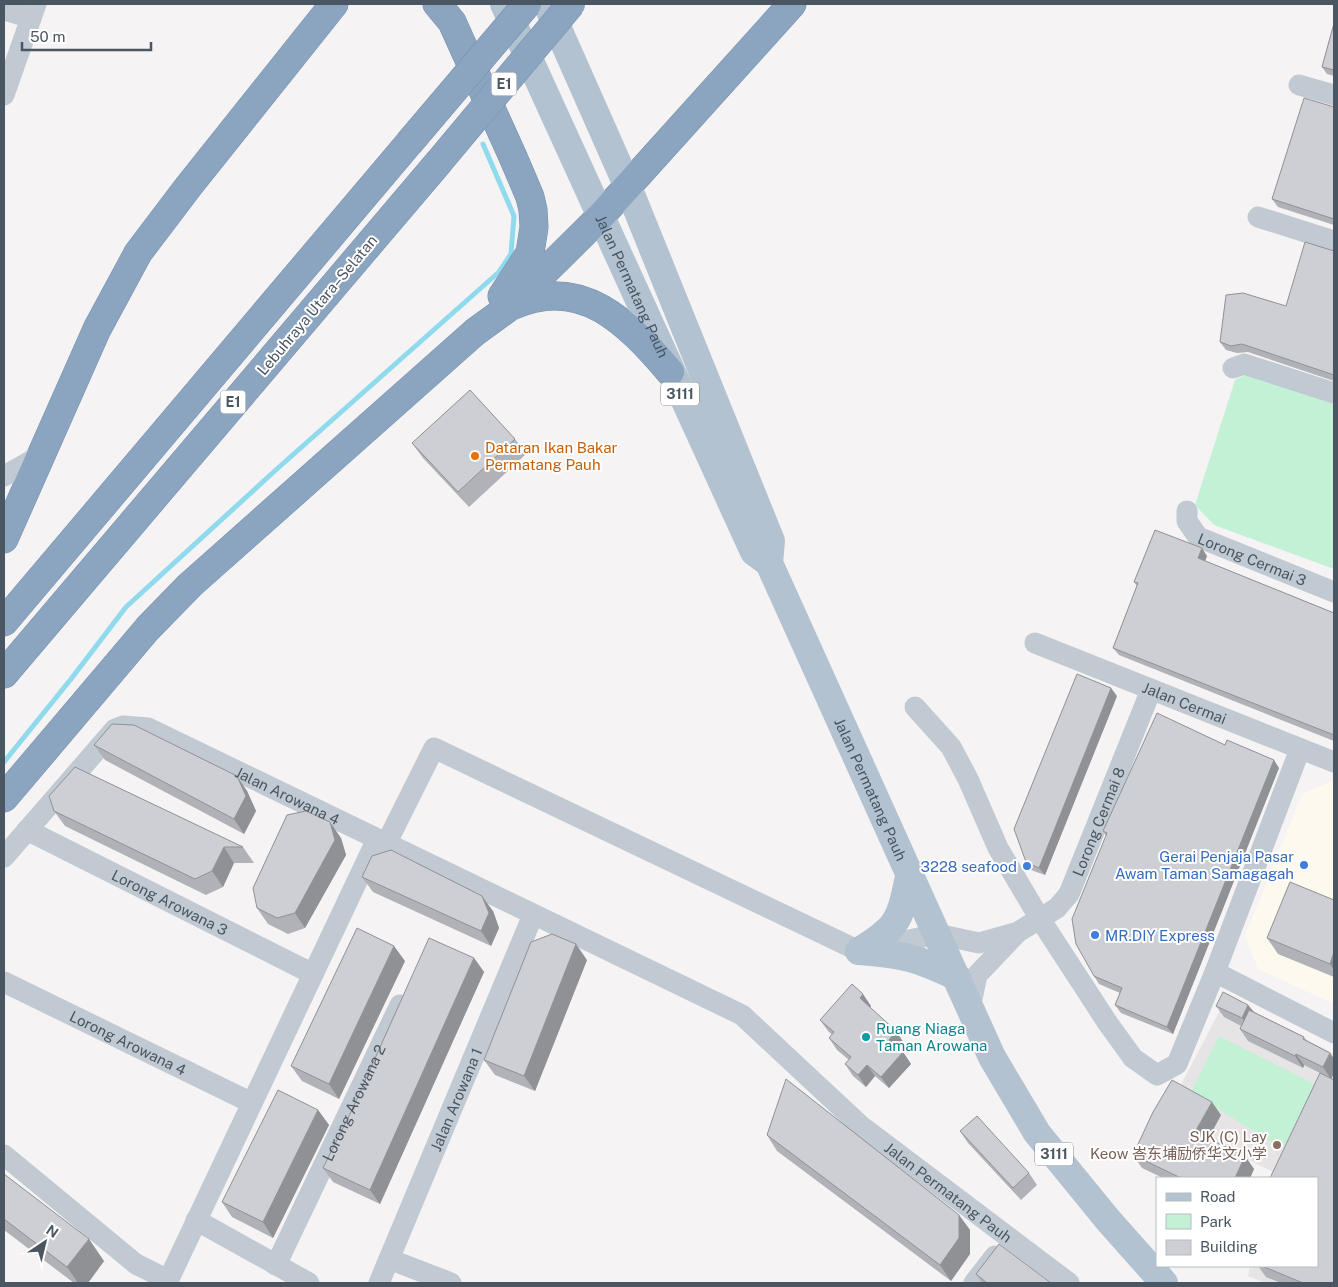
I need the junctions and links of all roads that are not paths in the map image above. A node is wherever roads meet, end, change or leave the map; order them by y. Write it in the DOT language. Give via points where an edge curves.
graph roads {
  1 [pos="6,4"];
  2 [pos="437,4"];
  3 [pos="504,4"];
  4 [pos="527,4"];
  5 [pos="548,4"];
  6 [pos="571,4"];
  7 [pos="792,4"];
  8 [pos="335,6"];
  9 [pos="4,10"];
  10 [pos="34,11"];
  11 [pos="1299,84"];
  12 [pos="4,95"];
  13 [pos="1334,95"];
  14 [pos="628,187"];
  15 [pos="600,217"];
  16 [pos="1258,217"];
  17 [pos="1334,241"];
  18 [pos="508,308"];
  19 [pos="475,332"];
  20 [pos="1233,368"];
  21 [pos="670,372"];
  22 [pos="1334,393"];
  23 [pos="43,450"];
  24 [pos="4,476"];
  25 [pos="1187,511"];
  26 [pos="4,539"];
  27 [pos="769,563"];
  28 [pos="1334,592"];
  29 [pos="4,622"];
  30 [pos="1035,643"];
  31 [pos="4,674"];
  32 [pos="1151,690"];
  33 [pos="914,707"];
  34 [pos="1300,749"];
  35 [pos="1334,762"];
  36 [pos="4,798"];
  37 [pos="27,830"];
  38 [pos="382,842"];
  39 [pos="4,857"];
  40 [pos="910,872"];
  41 [pos="533,915"];
  42 [pos="1040,919"];
  43 [pos="1018,932"];
  44 [pos="938,934"];
  45 [pos="858,951"];
  46 [pos="608,952"];
  47 [pos="1215,972"];
  48 [pos="313,974"];
  49 [pos="957,978"];
  50 [pos="4,982"];
  51 [pos="408,986"];
  52 [pos="970,1008"];
  53 [pos="1334,1033"];
  54 [pos="252,1103"];
  55 [pos="4,1155"];
  56 [pos="196,1220"];
  57 [pos="1008,1237"];
  58 [pos="389,1260"];
  59 [pos="276,1265"];
  60 [pos="167,1282"];
  61 [pos="309,1283"];
  62 [pos="379,1283"];
  63 [pos="451,1283"];
  64 [pos="974,1283"];
  65 [pos="1069,1283"];
  66 [pos="1164,1283"];
  1 -- 9 [label="street"];
  2 -- 19 [label="highway" via="452,22 533,210 532,240 524,265"];
  3 -- 15 [label="main road, Jalan Permatang Pauh / 3111"];
  4 -- 29 [label="highway, E1, bridge"];
  5 -- 14 [label="main road, Jalan Permatang Pauh / 3111"];
  6 -- 31 [label="highway, Lebuhraya Utara–Selatan / E1, bridge"];
  7 -- 14 [label="highway"];
  8 -- 23 [label="highway" via="138,253 97,329"];
  9 -- 10 [label="street"];
  10 -- 12 [label="street"];
  11 -- 13 [label="street"];
  14 -- 15 [label="highway"];
  14 -- 27 [label="main road, Jalan Permatang Pauh / 3111" via="771,541"];
  15 -- 18 [label="highway"];
  15 -- 21 [label="main road, Jalan Permatang Pauh / 3111"];
  16 -- 17 [label="street"];
  18 -- 19 [label="highway"];
  18 -- 21 [label="highway" via="545,295 585,300 626,326"];
  19 -- 36 [label="highway" via="190,585 122,658"];
  20 -- 22 [label="street" via="1244,364"];
  21 -- 27 [label="main road, Jalan Permatang Pauh / 3111" via="754,552"];
  23 -- 24 [label="street"];
  23 -- 26 [label="highway"];
  25 -- 28 [label="street, Lorong Cermai 3" via="1187,521 1198,537"];
  27 -- 40 [label="main road, Jalan Permatang Pauh / 3111"];
  30 -- 32 [label="street, Jalan Cermai"];
  32 -- 34 [label="street, Jalan Cermai"];
  32 -- 42 [label="street, Lorong Cermai 8" via="1069,894 1057,908"];
  33 -- 42 [label="street" via="951,747 998,848"];
  34 -- 35 [label="street, Jalan Cermai"];
  34 -- 47 [label="street"];
  37 -- 38 [label="street, Jalan Arowana 4" via="115,729 124,726 148,728"];
  37 -- 39 [label="street, Jalan Arowana 4"];
  37 -- 48 [label="street, Lorong Arowana 3"];
  38 -- 41 [label="street, Jalan Arowana 4"];
  38 -- 45 [label="street" via="434,748"];
  38 -- 48 [label="street"];
  40 -- 44 [label="main road, Jalan Permatang Pauh / 3111"];
  40 -- 45 [label="main road" via="897,921 885,935"];
  41 -- 46 [label="street, Jalan Arowana 4"];
  41 -- 58 [label="street, Jalan Arowana 1"];
  42 -- 43 [label="street, Lorong Cermai 8"];
  42 -- 47 [label="street" via="1133,1058 1157,1075 1177,1064"];
  43 -- 44 [label="street, Lorong Cermai 8" via="979,943"];
  43 -- 52 [label="street, Lorong Cermai 8" via="977,975"];
  44 -- 45 [label="street"];
  44 -- 49 [label="main road, Jalan Permatang Pauh / 3111"];
  45 -- 49 [label="main road" via="897,954"];
  46 -- 57 [label="street, Jalan Permatang Pauh" via="742,1015 861,1126"];
  47 -- 53 [label="street"];
  48 -- 54 [label="street"];
  49 -- 52 [label="main road, Jalan Permatang Pauh / 3111"];
  50 -- 54 [label="street, Lorong Arowana 4"];
  51 -- 59 [label="street, Lorong Arowana 2"];
  52 -- 66 [label="main road, Jalan Permatang Pauh / 3111" via="992,1057 1037,1132"];
  54 -- 56 [label="street"];
  55 -- 60 [label="street" via="136,1264"];
  56 -- 59 [label="street"];
  56 -- 60 [label="street"];
  57 -- 64 [label="street"];
  57 -- 65 [label="street, Jalan Permatang Pauh"];
  58 -- 62 [label="street, Jalan Arowana 1"];
  58 -- 63 [label="street"];
  59 -- 61 [label="street"];
}
